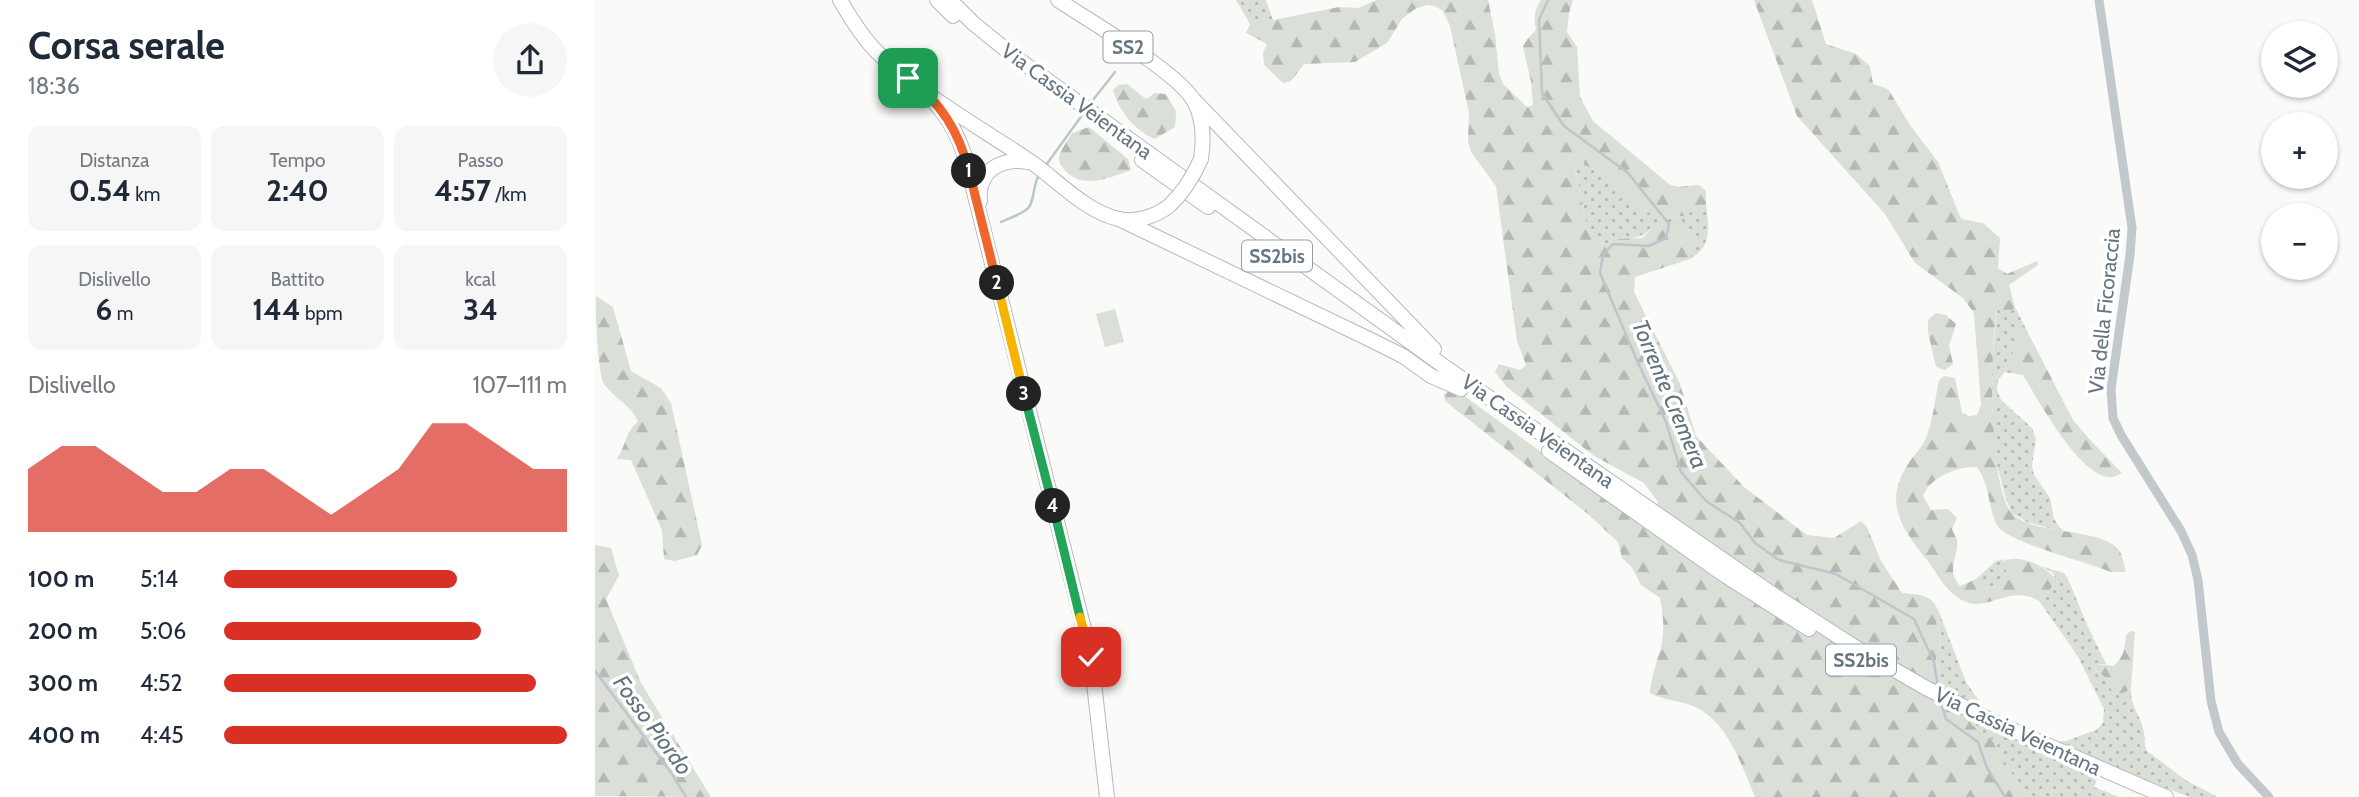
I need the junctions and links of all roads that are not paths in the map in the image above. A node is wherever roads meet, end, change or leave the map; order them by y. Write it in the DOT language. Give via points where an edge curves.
graph roads {
  1 [pos="840,0"];
  2 [pos="937,0"];
  3 [pos="950,0"];
  4 [pos="1058,0"];
  5 [pos="2099,0"];
  6 [pos="922,88"];
  7 [pos="1193,99"];
  8 [pos="1080,109"];
  9 [pos="1095,119"];
  10 [pos="1039,168"];
  11 [pos="980,216"];
  12 [pos="1119,219"];
  13 [pos="1461,389"];
  14 [pos="1499,404"];
  15 [pos="1642,511"];
  16 [pos="2098,774"];
  17 [pos="1107,797"];
  18 [pos="2141,797"];
  19 [pos="2166,797"];
  20 [pos="2269,797"];
  1 -- 6 [label="main road" via="876,51"];
  2 -- 8 [label="main road, Via Cassia Veientana / SS2bis" via="995,53"];
  3 -- 8 [label="main road, Via Cassia Veientana / SS2bis"];
  4 -- 7 [label="main road, SS2" via="1161,70"];
  5 -- 20 [label="street, Via della Ficoraccia" via="2132,228 2111,409 2120,435 2192,555 2219,732 2241,768"];
  6 -- 10 [label="main road"];
  6 -- 11 [label="main road" via="953,126"];
  7 -- 12 [label="main road, bridge" via="1203,129 1201,159 1194,175 1169,206 1144,218"];
  7 -- 14 [label="main road" via="1427,343"];
  8 -- 9 [label="main road, Via Cassia Veientana / SS2bis"];
  9 -- 13 [label="main road, Via Cassia Veientana / SS2bis"];
  9 -- 14 [label="main road, Via Cassia Veientana / SS2bis"];
  10 -- 11 [label="main road" via="1009,160 992,168 981,184"];
  10 -- 12 [label="main road" via="1090,206"];
  11 -- 17 [label="main road" via="1091,657"];
  12 -- 13 [label="main road" via="1371,340"];
  13 -- 15 [label="main road, Via Cassia Veientana / SS2bis"];
  14 -- 15 [label="main road, Via Cassia Veientana / SS2bis"];
  15 -- 16 [label="main road, Via Cassia Veientana / SS2bis" via="1765,602 1866,664 1986,728"];
  16 -- 18 [label="main road, Via Cassia Veientana / SS2bis"];
  16 -- 19 [label="main road, Via Cassia Veientana / SS2bis"];
}
